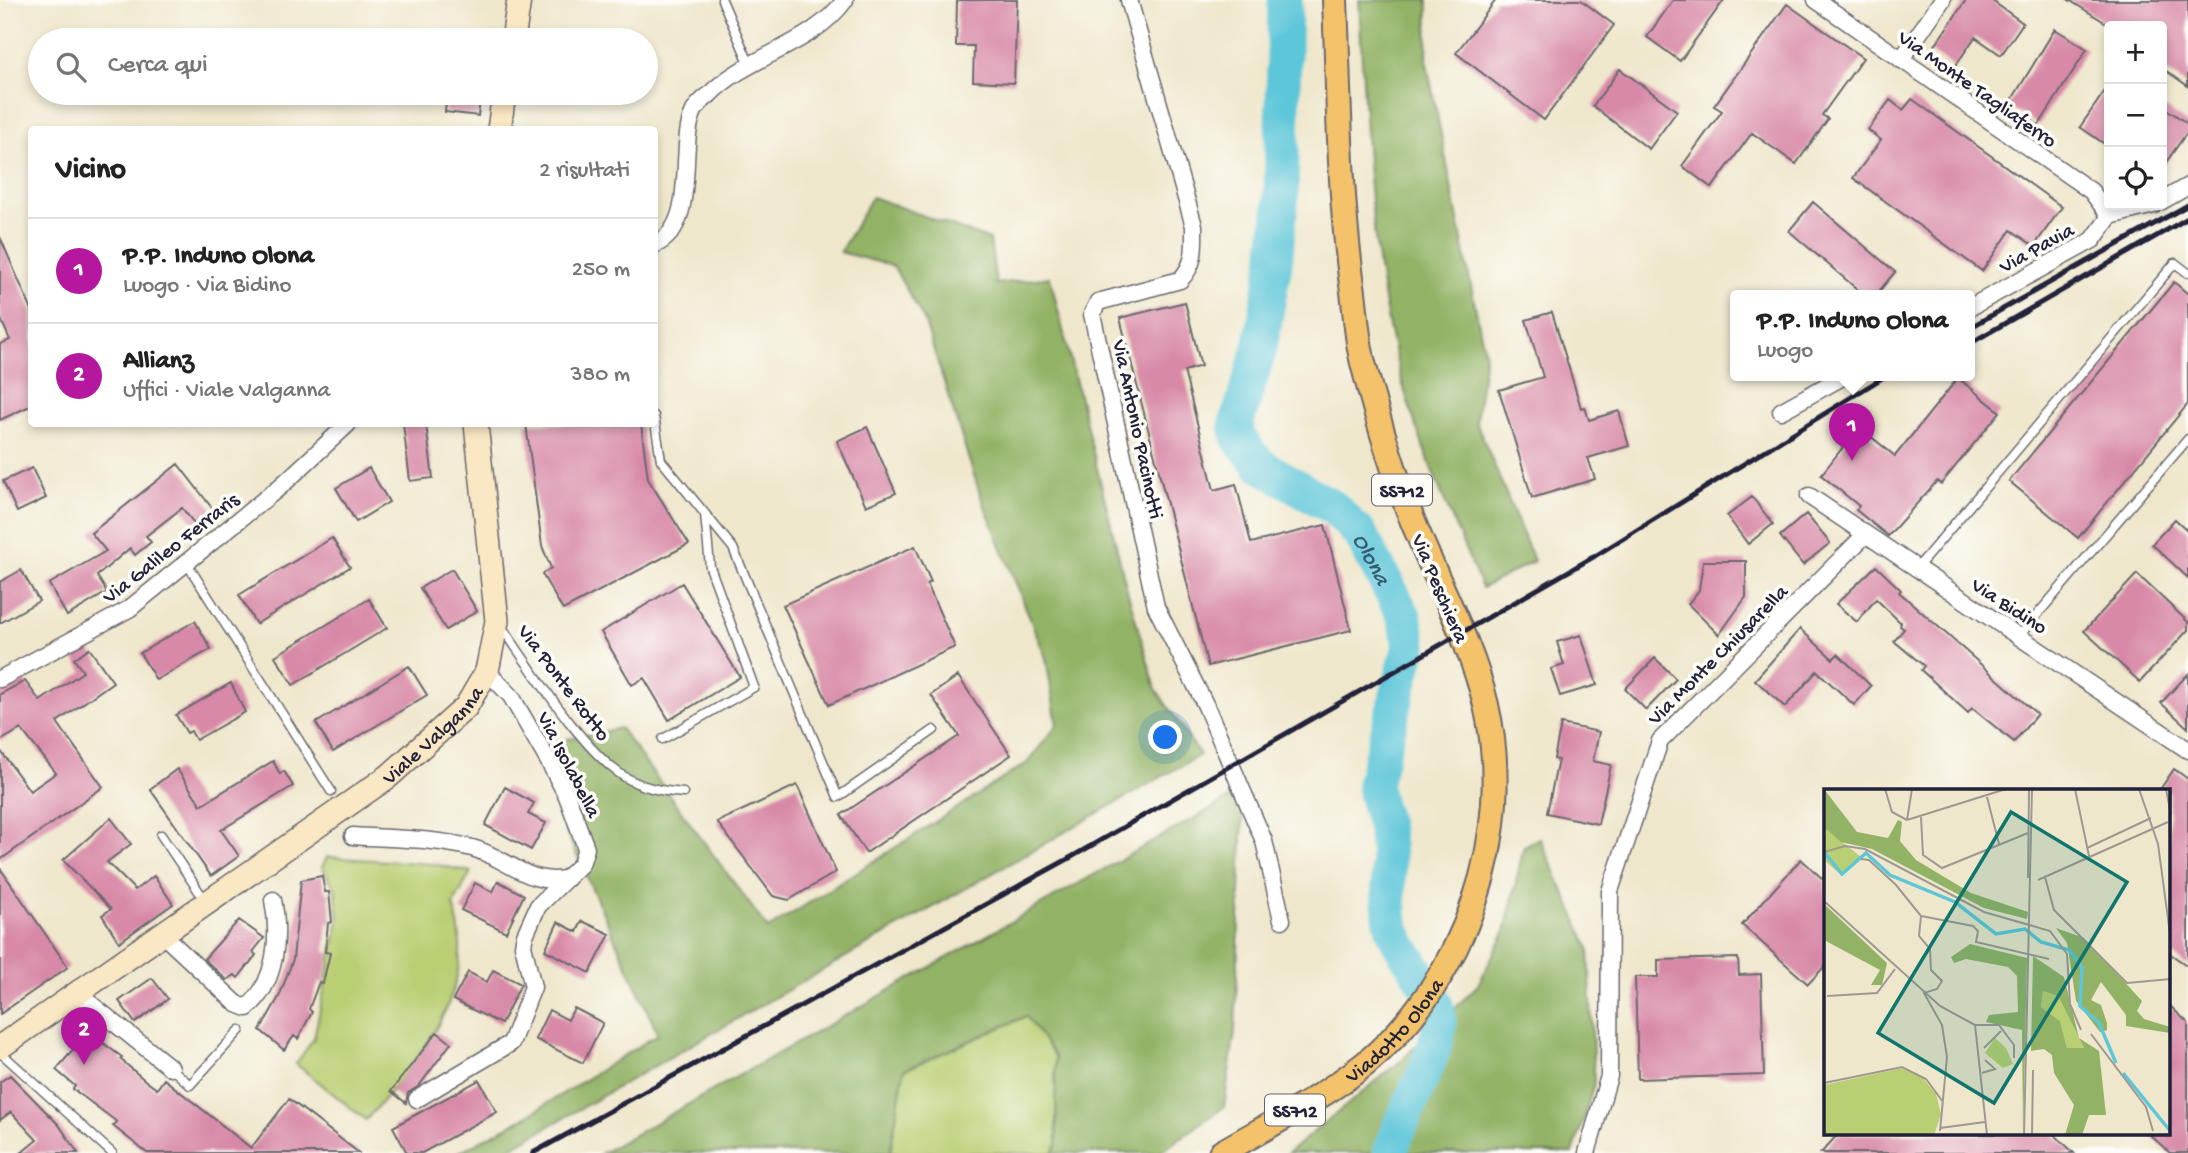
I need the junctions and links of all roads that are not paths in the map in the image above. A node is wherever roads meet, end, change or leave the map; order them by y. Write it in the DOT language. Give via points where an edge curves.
graph roads {
  1 [pos="519,0"];
  2 [pos="722,0"];
  3 [pos="845,0"];
  4 [pos="1129,0"];
  5 [pos="1335,0"];
  6 [pos="1816,0"];
  7 [pos="1942,0"];
  8 [pos="515,28"];
  9 [pos="1901,60"];
  10 [pos="750,65"];
  11 [pos="503,105"];
  12 [pos="500,126"];
  13 [pos="2188,186"];
  14 [pos="2167,198"];
  15 [pos="2134,210"];
  16 [pos="2110,216"];
  17 [pos="658,243"];
  18 [pos="2188,273"];
  19 [pos="1975,304"];
  20 [pos="1835,381"];
  21 [pos="1781,411"];
  22 [pos="345,427"];
  23 [pos="476,427"];
  24 [pos="656,427"];
  25 [pos="2188,439"];
  26 [pos="1809,496"];
  27 [pos="705,514"];
  28 [pos="1865,535"];
  29 [pos="186,562"];
  30 [pos="1917,568"];
  31 [pos="497,621"];
  32 [pos="2019,636"];
  33 [pos="487,671"];
  34 [pos="0,678"];
  35 [pos="934,730"];
  36 [pos="663,739"];
  37 [pos="2188,750"];
  38 [pos="331,791"];
  39 [pos="682,793"];
  40 [pos="161,835"];
  41 [pos="353,836"];
  42 [pos="570,877"];
  43 [pos="273,900"];
  44 [pos="206,902"];
  45 [pos="1282,920"];
  46 [pos="161,933"];
  47 [pos="1447,964"];
  48 [pos="77,993"];
  49 [pos="240,1030"];
  50 [pos="0,1049"];
  51 [pos="171,1068"];
  52 [pos="417,1099"];
  53 [pos="112,1153"];
  54 [pos="1221,1153"];
  55 [pos="1587,1153"];
  1 -- 8 [label="main road"];
  2 -- 10 [label="lane"];
  3 -- 10 [label="street" via="836,13 809,33"];
  4 -- 45 [label="street, Via Antonio Pacinotti" via="1194,226 1194,256 1180,280 1098,302 1092,314 1156,607 1206,706 1264,841"];
  5 -- 47 [label="main road, Via Peschiera / SS712" via="1345,240 1362,359 1418,535 1478,678 1490,730 1495,780 1491,829 1470,914"];
  6 -- 9 [label="street, Via Monte Tagliaferro"];
  7 -- 9 [label="street"];
  9 -- 16 [label="street, Via Monte Tagliaferro" via="2091,191"];
  10 -- 17 [label="street" via="694,109 687,139 686,192 679,218"];
  11 -- 12 [label="main road"];
  13 -- 14 [label="street"];
  15 -- 16 [label="street"];
  16 -- 19 [label="street, Via Pavia" via="2093,240"];
  18 -- 30 [label="lane" via="2175,263"];
  20 -- 21 [label="street"];
  22 -- 29 [label="street, Via Galileo Ferraris" via="281,486"];
  23 -- 31 [label="main road, Viale Valganna"];
  24 -- 27 [label="lane" via="661,460"];
  25 -- 32 [label="lane"];
  26 -- 28 [label="street, Via Bidino"];
  27 -- 35 [label="lane" via="733,548 838,797"];
  27 -- 36 [label="lane" via="710,567 754,687"];
  28 -- 30 [label="street, Via Bidino"];
  28 -- 55 [label="street, Via Monte Chiusarella" via="1660,741 1610,891 1609,1076"];
  29 -- 34 [label="street, Via Galileo Ferraris" via="129,609"];
  29 -- 38 [label="lane"];
  30 -- 32 [label="street, Via Bidino"];
  31 -- 33 [label="main road, Viale Valganna"];
  31 -- 39 [label="lane, Via Ponte Rotto" via="595,752 625,778 655,790"];
  32 -- 37 [label="street, Via Bidino"];
  33 -- 42 [label="street, Via Isolabella" via="511,696 568,796 586,848"];
  33 -- 44 [label="main road, Viale Valganna" via="466,707 389,776"];
  40 -- 44 [label="lane"];
  41 -- 42 [label="street" via="460,845 486,852 540,881"];
  42 -- 52 [label="street, Via Isolabella" via="538,906 525,934 523,945 533,987 511,1043"];
  43 -- 46 [label="street" via="275,954 263,987 247,1008 237,1004"];
  44 -- 46 [label="main road, Viale Valganna"];
  46 -- 48 [label="main road, Viale Valganna"];
  47 -- 54 [label="main road, Viadotto Olona / SS712" via="1402,1028 1366,1063"];
  48 -- 50 [label="main road, Viale Valganna"];
  48 -- 51 [label="street"];
  49 -- 51 [label="lane" via="190,1085"];
  50 -- 53 [label="lane"];
}
